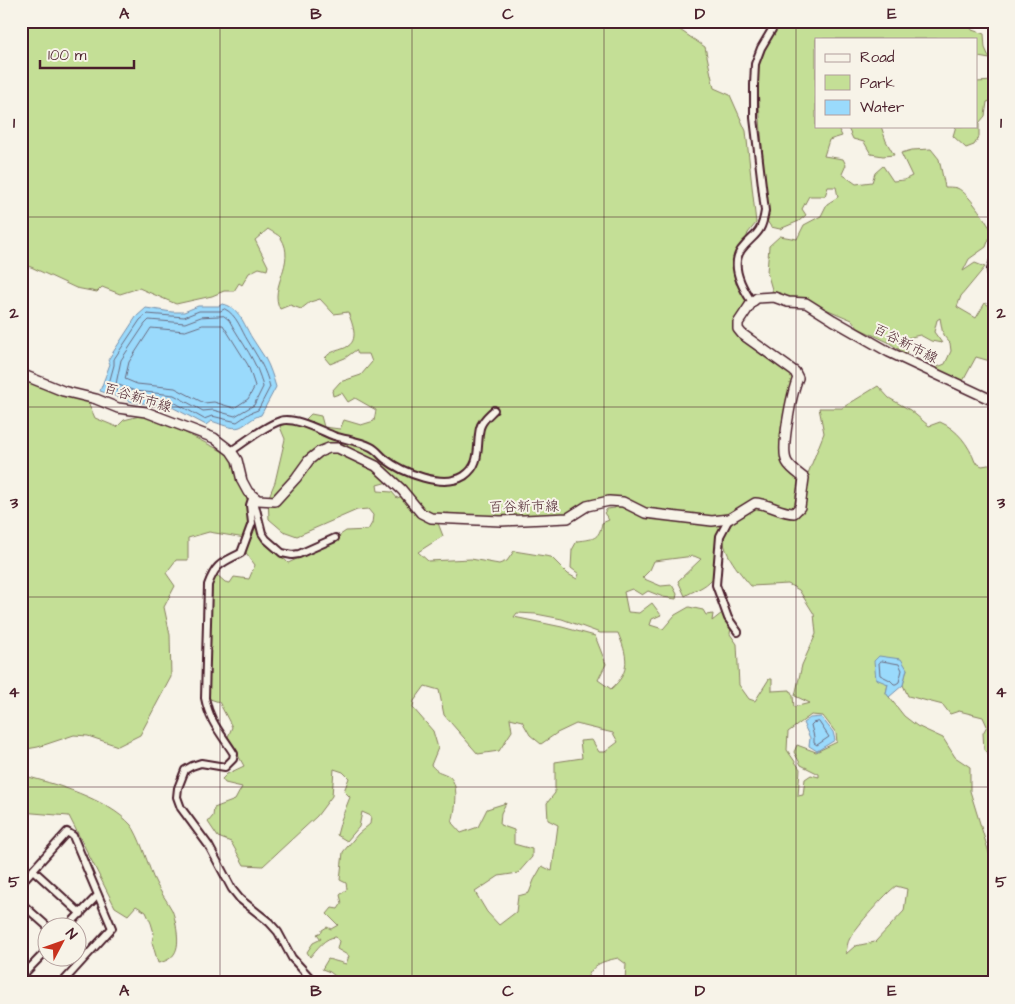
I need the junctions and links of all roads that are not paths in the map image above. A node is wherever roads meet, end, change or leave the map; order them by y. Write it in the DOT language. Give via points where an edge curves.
graph roads {
  1 [pos="777,21"];
  2 [pos="994,260"];
  3 [pos="994,289"];
  4 [pos="752,302"];
  5 [pos="21,374"];
  6 [pos="994,401"];
  7 [pos="494,410"];
  8 [pos="231,451"];
  9 [pos="253,496"];
  10 [pos="729,519"];
  11 [pos="335,538"];
  12 [pos="738,632"];
  13 [pos="33,870"];
  14 [pos="21,883"];
  15 [pos="98,895"];
  16 [pos="21,903"];
  17 [pos="80,914"];
  18 [pos="38,918"];
  19 [pos="38,959"];
  20 [pos="21,977"];
  21 [pos="62,983"];
  22 [pos="315,983"];
  1 -- 4 [label="street" via="755,64 754,118 765,211 763,224 740,252 738,261 738,276"];
  2 -- 3 [label="street" via="991,270"];
  4 -- 6 [label="main road, 百谷新市線" via="757,298 774,297 806,303 889,352"];
  4 -- 10 [label="main road, 百谷新市線" via="738,323 738,329 795,372 798,378 788,416 785,454 787,462 804,478 800,507 794,513 782,513 776,508 755,503"];
  5 -- 8 [label="main road, 百谷新市線" via="118,408 146,412 214,438"];
  7 -- 8 [label="street" via="480,426 474,467 464,476 442,481 429,480 406,471 371,447 356,441 292,421 281,420"];
  8 -- 9 [label="main road" via="242,480"];
  9 -- 10 [label="main road, 百谷新市線" via="258,500 275,502 309,460 324,450 338,448 376,466 421,513 431,518 501,521 568,518 588,506 608,501 623,502 645,514 665,517 712,521"];
  9 -- 11 [label="street" via="262,533 282,553 292,556"];
  9 -- 22 [label="street" via="250,506 252,522 241,553 218,566 208,585 205,698 214,725 234,754 233,759 225,767 201,763 185,770 177,797 180,808 209,846 232,889 278,932 292,958"];
  10 -- 12 [label="street" via="720,536 716,585 728,618"];
  13 -- 14 [label="street"];
  13 -- 15 [label="street" via="66,832 73,836"];
  13 -- 17 [label="street"];
  15 -- 17 [label="street"];
  15 -- 21 [label="street" via="112,928"];
  16 -- 18 [label="street"];
  19 -- 20 [label="street"];
}
